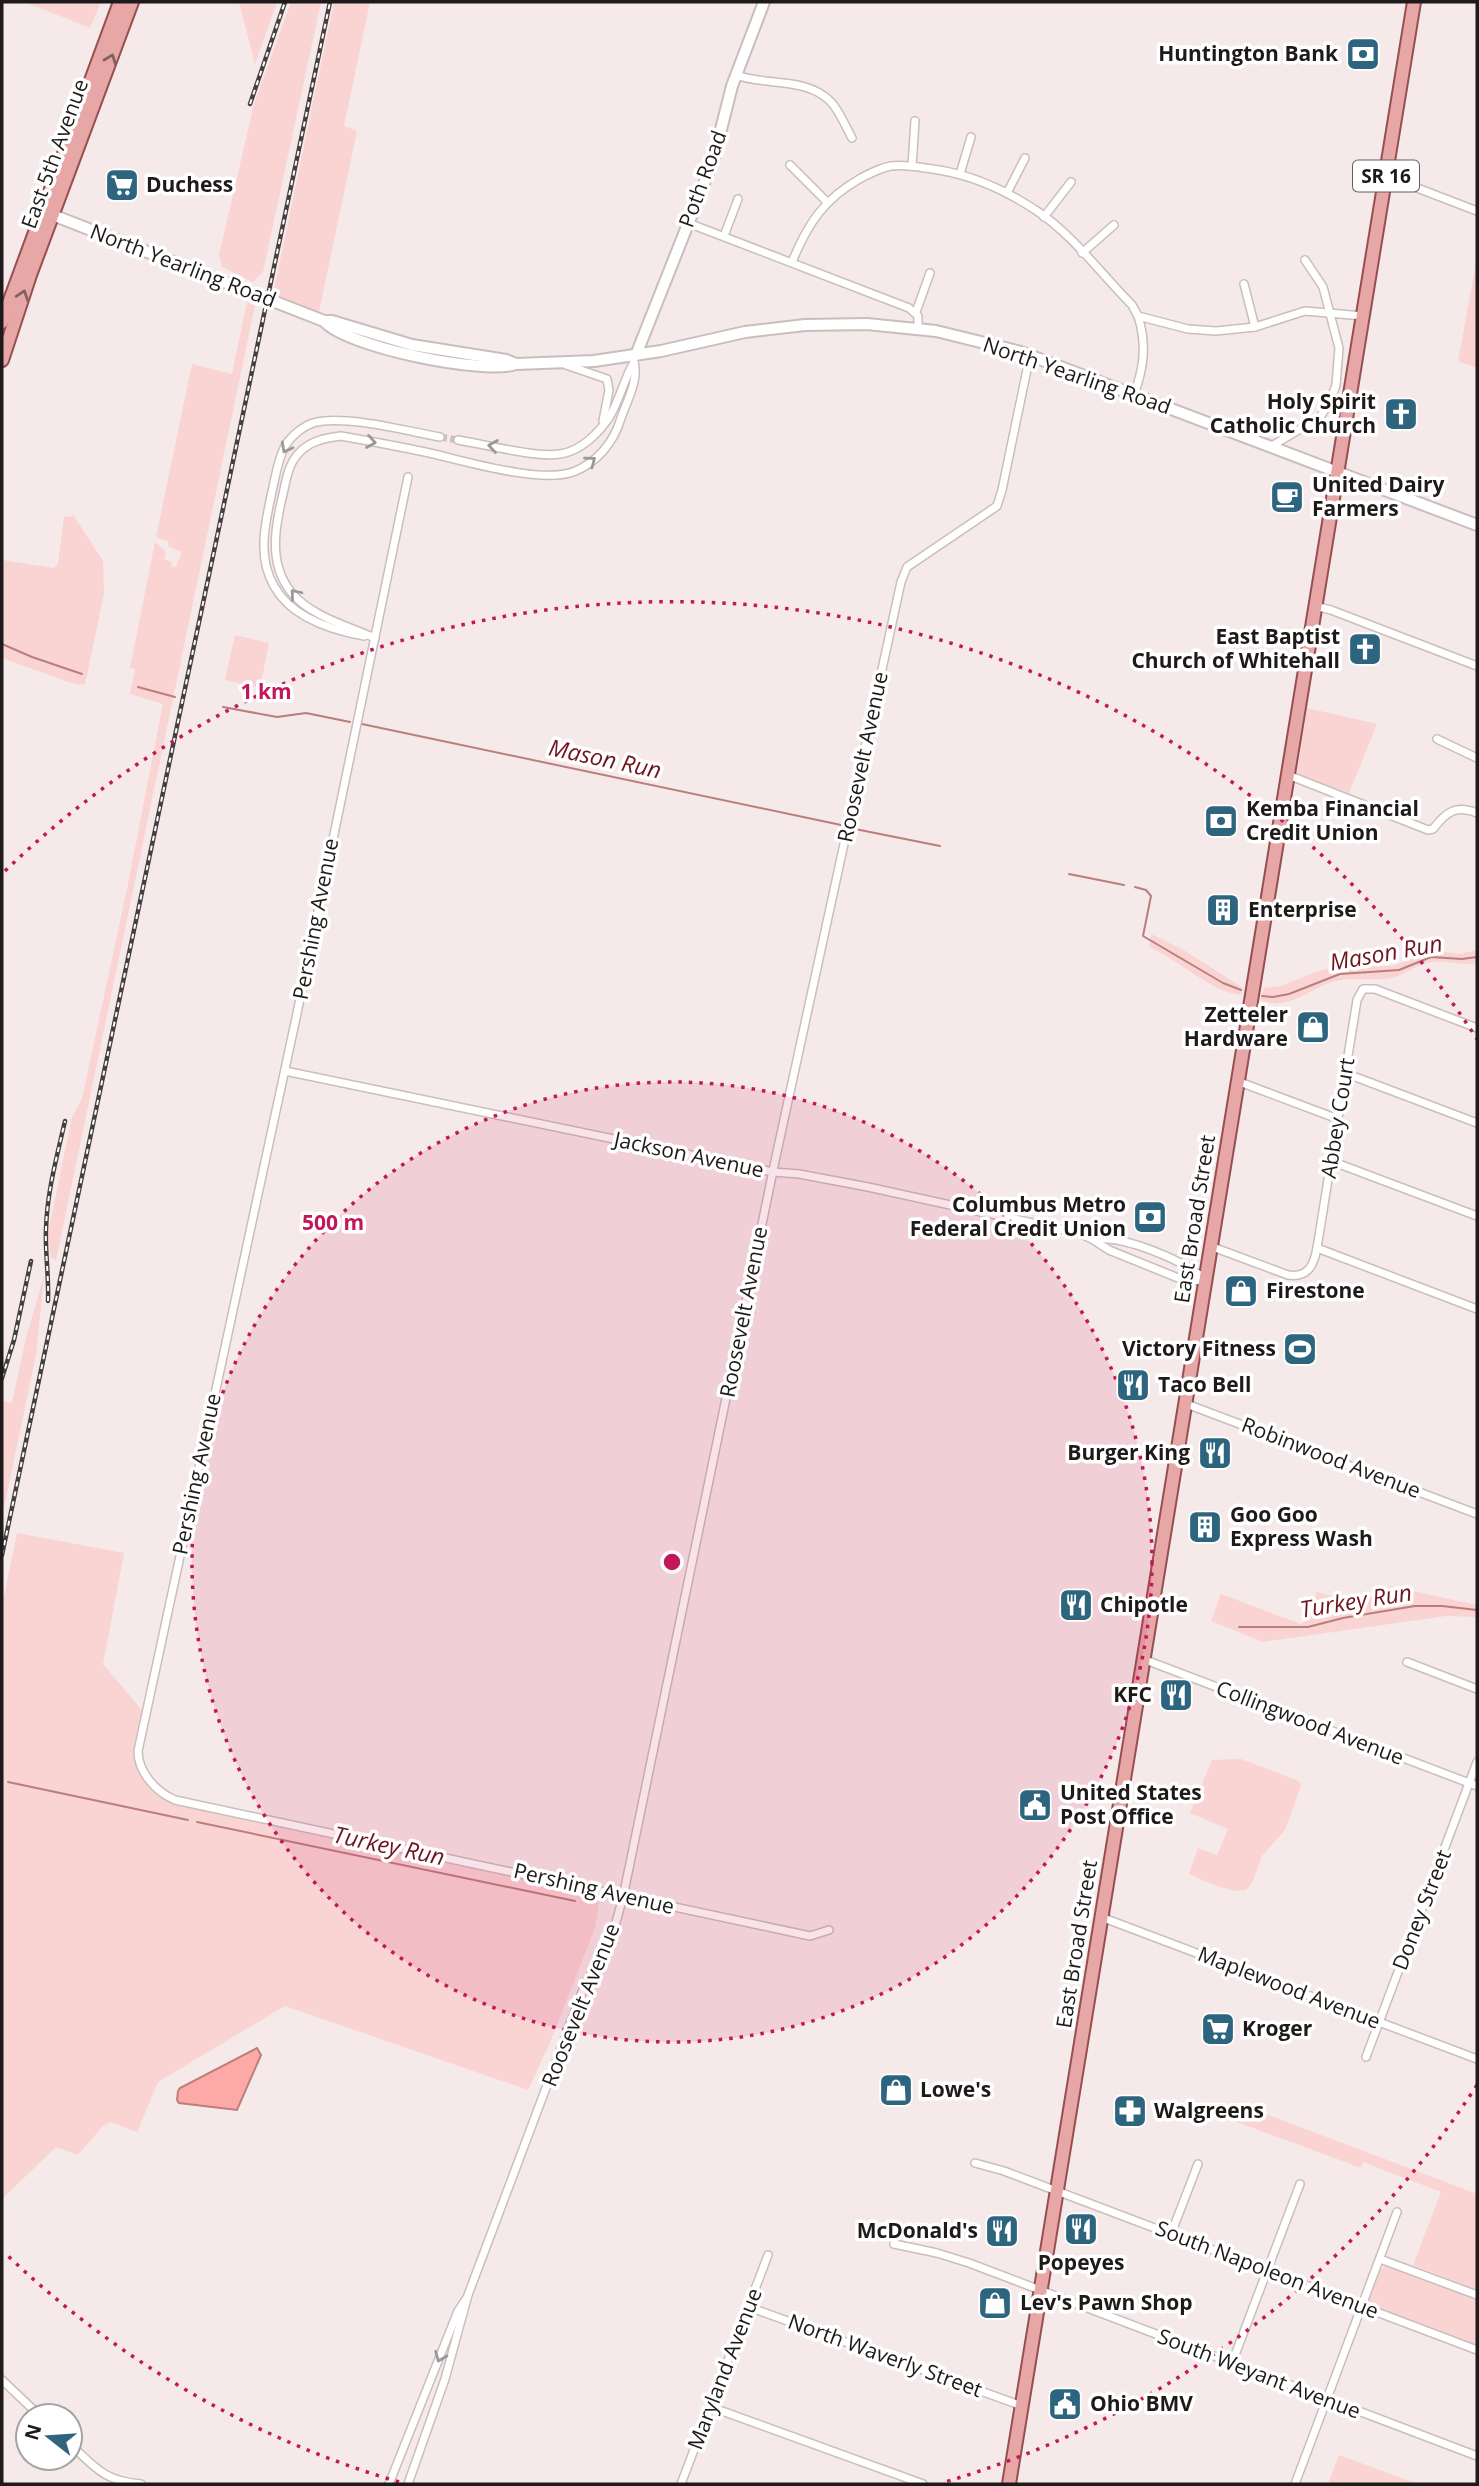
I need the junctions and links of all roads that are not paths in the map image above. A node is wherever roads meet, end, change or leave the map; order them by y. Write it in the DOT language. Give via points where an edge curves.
graph roads {
  1 [pos="120,2"];
  2 [pos="132,2"];
  3 [pos="764,2"];
  4 [pos="1414,2"];
  5 [pos="736,75"];
  6 [pos="915,121"];
  7 [pos="971,137"];
  8 [pos="852,138"];
  9 [pos="1025,158"];
  10 [pos="790,165"];
  11 [pos="912,166"];
  12 [pos="960,174"];
  13 [pos="1386,176"];
  14 [pos="1071,182"];
  15 [pos="1007,193"];
  16 [pos="738,199"];
  17 [pos="827,202"];
  18 [pos="1477,211"];
  19 [pos="47,213"];
  20 [pos="1044,217"];
  21 [pos="688,223"];
  22 [pos="1114,225"];
  23 [pos="724,236"];
  24 [pos="1082,253"];
  25 [pos="1305,260"];
  26 [pos="792,262"];
  27 [pos="930,273"];
  28 [pos="1244,284"];
  29 [pos="916,312"];
  30 [pos="1329,312"];
  31 [pos="1138,316"];
  32 [pos="1363,316"];
  33 [pos="2,322"];
  34 [pos="1255,327"];
  35 [pos="918,328"];
  36 [pos="1030,355"];
  37 [pos="2,359"];
  38 [pos="635,359"];
  39 [pos="559,364"];
  40 [pos="1134,395"];
  41 [pos="601,427"];
  42 [pos="440,437"];
  43 [pos="458,440"];
  44 [pos="1270,447"];
  45 [pos="1337,472"];
  46 [pos="408,477"];
  47 [pos="1477,525"];
  48 [pos="1315,606"];
  49 [pos="375,638"];
  50 [pos="1477,666"];
  51 [pos="1437,739"];
  52 [pos="1477,758"];
  53 [pos="1288,775"];
  54 [pos="1477,813"];
  55 [pos="1477,1028"];
  56 [pos="285,1071"];
  57 [pos="1345,1073"];
  58 [pos="1237,1081"];
  59 [pos="1338,1119"];
  60 [pos="1477,1123"];
  61 [pos="1331,1161"];
  62 [pos="773,1172"];
  63 [pos="1477,1216"];
  64 [pos="1092,1239"];
  65 [pos="1114,1239"];
  66 [pos="1210,1246"];
  67 [pos="1317,1248"];
  68 [pos="1109,1250"];
  69 [pos="1156,1253"];
  70 [pos="1150,1267"];
  71 [pos="1205,1279"];
  72 [pos="1477,1309"];
  73 [pos="1184,1403"];
  74 [pos="1477,1514"];
  75 [pos="1143,1659"];
  76 [pos="1407,1662"];
  77 [pos="1477,1689"];
  78 [pos="1477,1762"];
  79 [pos="1473,1785"];
  80 [pos="623,1897"];
  81 [pos="1101,1917"];
  82 [pos="830,1930"];
  83 [pos="1379,2022"];
  84 [pos="1367,2057"];
  85 [pos="1477,2059"];
  86 [pos="975,2163"];
  87 [pos="1198,2164"];
  88 [pos="1300,2184"];
  89 [pos="1056,2193"];
  90 [pos="1397,2212"];
  91 [pos="1171,2234"];
  92 [pos="894,2244"];
  93 [pos="768,2255"];
  94 [pos="1380,2259"];
  95 [pos="1266,2270"];
  96 [pos="1041,2291"];
  97 [pos="468,2295"];
  98 [pos="1477,2295"];
  99 [pos="749,2306"];
  100 [pos="1363,2306"];
  101 [pos="1477,2350"];
  102 [pos="1232,2364"];
  103 [pos="2,2380"];
  104 [pos="1327,2399"];
  105 [pos="25,2402"];
  106 [pos="1022,2406"];
  107 [pos="711,2407"];
  108 [pos="84,2456"];
  109 [pos="1477,2456"];
  110 [pos="141,2484"];
  111 [pos="389,2484"];
  112 [pos="408,2484"];
  113 [pos="681,2484"];
  114 [pos="923,2484"];
  115 [pos="1009,2484"];
  116 [pos="1295,2484"];
  1 -- 19 [label="main road, East 5th Avenue"];
  19 -- 2 [label="main road, East 5th Avenue, one-way"];
  3 -- 5 [label="main road, Poth Road"];
  4 -- 13 [label="main road, East Broad Street / SR 16"];
  5 -- 8 [label="street" via="821,94 836,108"];
  5 -- 21 [label="main road, Poth Road" via="716,152"];
  6 -- 11 [label="street"];
  7 -- 12 [label="street"];
  9 -- 15 [label="street"];
  10 -- 17 [label="street"];
  11 -- 12 [label="street"];
  11 -- 17 [label="street" via="878,169"];
  12 -- 15 [label="street"];
  13 -- 18 [label="street"];
  13 -- 32 [label="main road, East Broad Street / SR 16"];
  14 -- 20 [label="street"];
  15 -- 20 [label="street"];
  16 -- 23 [label="street"];
  17 -- 26 [label="street" via="808,226"];
  19 -- 33 [label="main road, East 5th Avenue"];
  37 -- 19 [label="main road, East 5th Avenue, one-way"];
  19 -- 39 [label="main road, North Yearling Road" via="324,321 358,340 414,355 491,367"];
  20 -- 24 [label="street"];
  21 -- 23 [label="street"];
  21 -- 38 [label="main road, Poth Road"];
  22 -- 24 [label="street"];
  23 -- 26 [label="street"];
  24 -- 31 [label="street"];
  25 -- 30 [label="street" via="1323,286"];
  26 -- 29 [label="street"];
  27 -- 29 [label="street"];
  28 -- 34 [label="street"];
  29 -- 35 [label="street"];
  30 -- 32 [label="street"];
  30 -- 34 [label="street" via="1305,311"];
  30 -- 44 [label="street" via="1339,348 1330,402 1320,417"];
  31 -- 34 [label="street" via="1206,331"];
  31 -- 40 [label="street" via="1145,352"];
  32 -- 45 [label="main road, East Broad Street / SR 16"];
  35 -- 36 [label="main road, North Yearling Road"];
  35 -- 38 [label="main road, North Yearling Road" via="805,325 745,332"];
  36 -- 40 [label="main road, North Yearling Road"];
  36 -- 62 [label="street, Roosevelt Avenue" via="997,506 907,566 901,582"];
  38 -- 39 [label="main road, North Yearling Road"];
  38 -- 41 [label="street" via="611,415"];
  49 -- 38 [label="street, one-way" via="302,603 280,570 274,538 288,471 296,456 308,445 341,436 506,469 571,473 590,464 608,447 637,372"];
  39 -- 41 [label="street" via="607,379 610,390"];
  40 -- 44 [label="main road, North Yearling Road"];
  41 -- 43 [label="street, one-way" via="590,440 560,454"];
  42 -- 49 [label="street, one-way" via="326,420 295,433 278,464 263,540 268,575 275,588 297,612 344,633"];
  44 -- 45 [label="main road, North Yearling Road"];
  45 -- 47 [label="main road, North Yearling Road"];
  45 -- 48 [label="main road, East Broad Street / SR 16"];
  46 -- 49 [label="street, Pershing Avenue"];
  48 -- 50 [label="street"];
  48 -- 53 [label="main road, East Broad Street / SR 16"];
  49 -- 56 [label="street, Pershing Avenue"];
  51 -- 52 [label="street"];
  53 -- 54 [label="street" via="1428,830 1457,808"];
  53 -- 58 [label="main road, East Broad Street / SR 16"];
  55 -- 57 [label="street, Abbey Court" via="1375,989 1363,989 1357,1000"];
  56 -- 62 [label="street, Jackson Avenue"];
  56 -- 80 [label="street, Pershing Avenue" via="139,1761 158,1790 175,1800"];
  57 -- 59 [label="street, Abbey Court"];
  57 -- 60 [label="street"];
  58 -- 59 [label="street"];
  58 -- 66 [label="main road, East Broad Street / SR 16"];
  59 -- 61 [label="street, Abbey Court"];
  61 -- 63 [label="street"];
  61 -- 67 [label="street, Abbey Court"];
  62 -- 64 [label="street, Jackson Avenue" via="868,1187"];
  62 -- 80 [label="street, Roosevelt Avenue"];
  64 -- 65 [label="street, Jackson Avenue"];
  64 -- 68 [label="street, Jackson Avenue"];
  65 -- 68 [label="street"];
  65 -- 69 [label="street, Jackson Avenue"];
  66 -- 67 [label="street" via="1295,1276 1311,1267"];
  66 -- 71 [label="main road, East Broad Street / SR 16"];
  67 -- 72 [label="street"];
  68 -- 70 [label="street, Jackson Avenue"];
  69 -- 70 [label="street"];
  69 -- 71 [label="street, Jackson Avenue" via="1192,1268"];
  70 -- 71 [label="street, Jackson Avenue" via="1188,1282"];
  71 -- 73 [label="main road, East Broad Street / SR 16"];
  73 -- 74 [label="street, Robinwood Avenue"];
  73 -- 75 [label="main road, East Broad Street / SR 16"];
  75 -- 79 [label="street, Collingwood Avenue"];
  75 -- 81 [label="main road, East Broad Street / SR 16"];
  76 -- 77 [label="street"];
  78 -- 79 [label="street, Doney Street"];
  79 -- 83 [label="street, Doney Street"];
  80 -- 82 [label="street, Pershing Avenue" via="810,1936"];
  80 -- 97 [label="street, Roosevelt Avenue" via="613,1933 584,1987"];
  81 -- 83 [label="street, Maplewood Avenue"];
  81 -- 89 [label="main road, East Broad Street / SR 16"];
  83 -- 84 [label="street, Doney Street"];
  83 -- 85 [label="street, Maplewood Avenue"];
  86 -- 89 [label="street, South Napoleon Avenue"];
  87 -- 91 [label="street"];
  88 -- 95 [label="street"];
  89 -- 91 [label="street, South Napoleon Avenue"];
  89 -- 96 [label="main road, East Broad Street / SR 16"];
  90 -- 94 [label="street"];
  91 -- 95 [label="street, South Napoleon Avenue"];
  92 -- 96 [label="street, South Weyant Avenue" via="953,2257"];
  93 -- 99 [label="street, Maryland Avenue"];
  94 -- 98 [label="street"];
  94 -- 100 [label="street"];
  95 -- 100 [label="street, South Napoleon Avenue"];
  95 -- 102 [label="street"];
  96 -- 102 [label="street, South Weyant Avenue"];
  96 -- 106 [label="main road, East Broad Street / SR 16"];
  97 -- 111 [label="street, Roosevelt Avenue, one-way"];
  97 -- 112 [label="street, Roosevelt Avenue"];
  99 -- 106 [label="street, North Waverly Street"];
  99 -- 107 [label="street, Maryland Avenue"];
  100 -- 101 [label="street, South Napoleon Avenue"];
  100 -- 104 [label="street"];
  102 -- 104 [label="street, South Weyant Avenue"];
  103 -- 105 [label="street"];
  104 -- 109 [label="street, South Weyant Avenue"];
  104 -- 116 [label="street"];
  106 -- 115 [label="main road, East Broad Street / SR 16"];
  107 -- 113 [label="street, Maryland Avenue"];
  107 -- 114 [label="street"];
  108 -- 110 [label="street" via="111,2479"];
}
